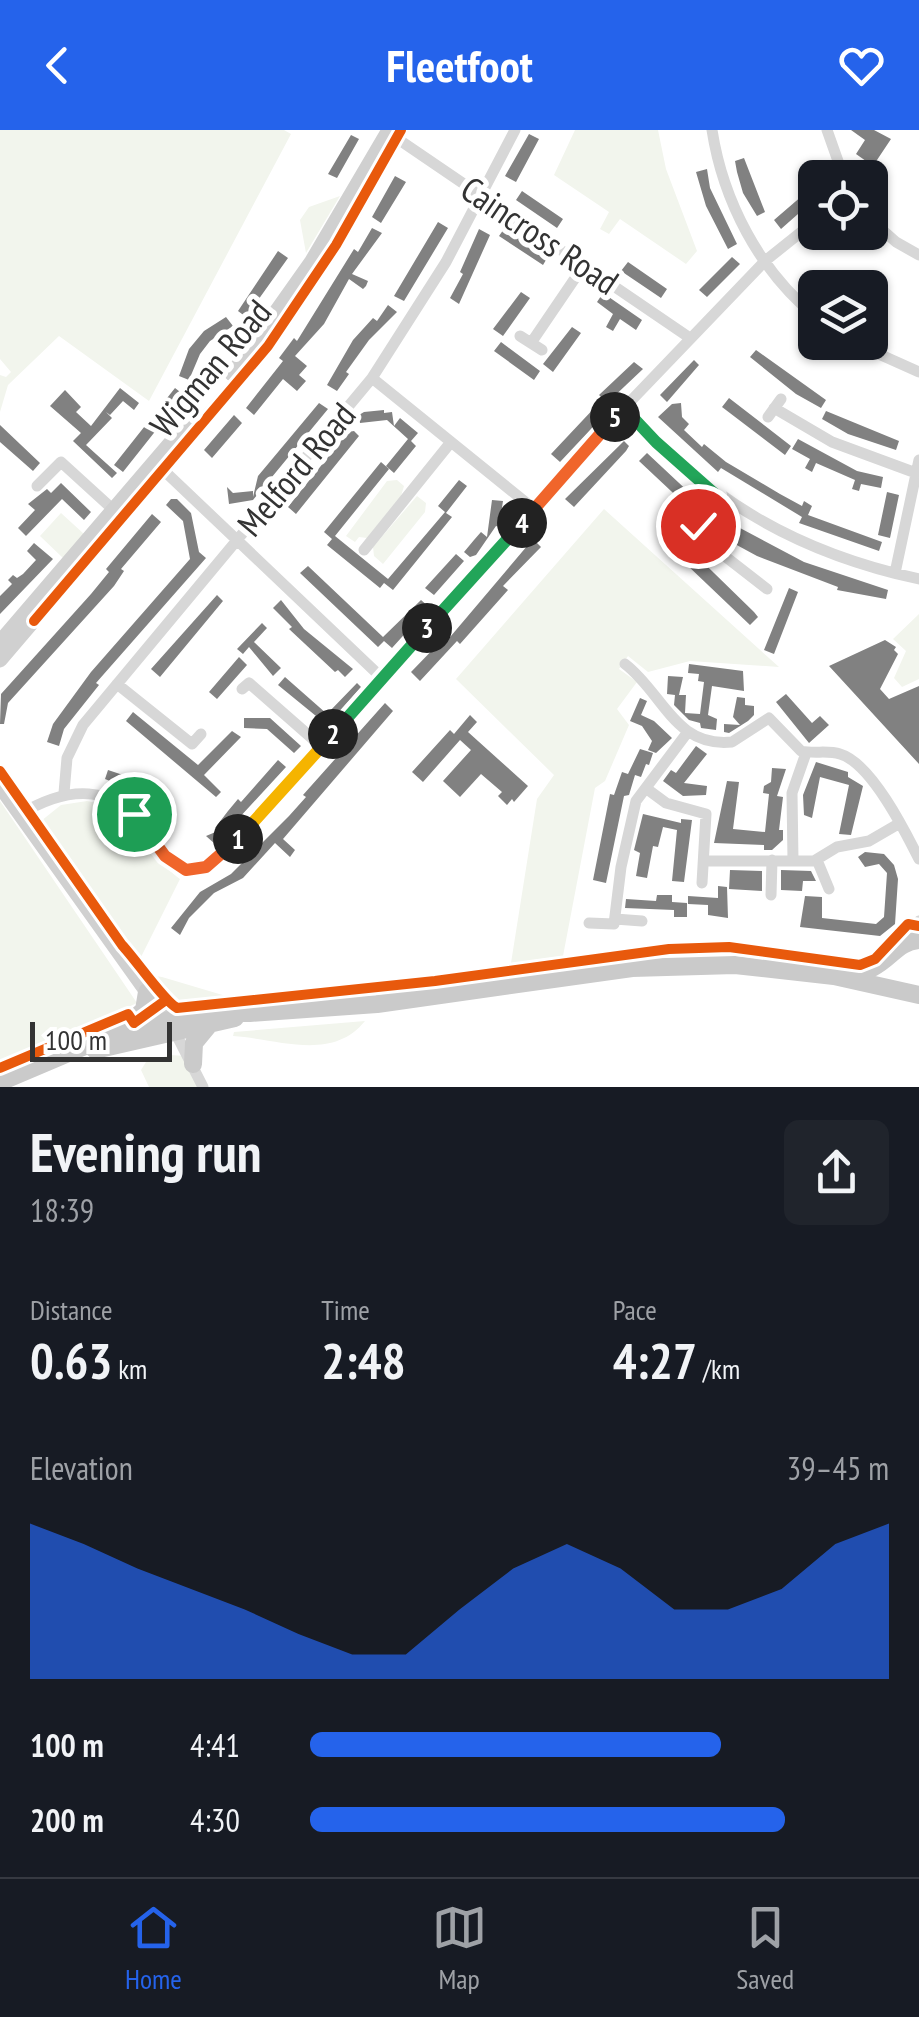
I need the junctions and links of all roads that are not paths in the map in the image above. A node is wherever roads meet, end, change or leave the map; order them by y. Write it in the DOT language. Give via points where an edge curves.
graph roads {
  1 [pos="515,130"];
  2 [pos="712,130"];
  3 [pos="828,130"];
  4 [pos="394,133"];
  5 [pos="838,160"];
  6 [pos="483,195"];
  7 [pos="888,233"];
  8 [pos="798,235"];
  9 [pos="919,256"];
  10 [pos="764,261"];
  11 [pos="584,266"];
  12 [pos="798,298"];
  13 [pos="690,338"];
  14 [pos="531,343"];
  15 [pos="888,358"];
  16 [pos="919,372"];
  17 [pos="372,378"];
  18 [pos="624,408"];
  19 [pos="774,408"];
  20 [pos="452,442"];
  21 [pos="157,464"];
  22 [pos="918,466"];
  23 [pos="37,486"];
  24 [pos="718,495"];
  25 [pos="534,508"];
  26 [pos="117,513"];
  27 [pos="237,539"];
  28 [pos="364,550"];
  29 [pos="895,574"];
  30 [pos="919,578"];
  31 [pos="767,590"];
  32 [pos="0,642"];
  33 [pos="0,660"];
  34 [pos="624,664"];
  35 [pos="660,673"];
  36 [pos="382,678"];
  37 [pos="117,684"];
  38 [pos="650,684"];
  39 [pos="242,689"];
  40 [pos="687,733"];
  41 [pos="201,734"];
  42 [pos="322,746"];
  43 [pos="806,753"];
  44 [pos="0,786"];
  45 [pos="647,789"];
  46 [pos="64,793"];
  47 [pos="19,816"];
  48 [pos="900,822"];
  49 [pos="919,859"];
  50 [pos="704,860"];
  51 [pos="772,860"];
  52 [pos="793,860"];
  53 [pos="817,860"];
  54 [pos="702,883"];
  55 [pos="830,889"];
  56 [pos="771,896"];
  57 [pos="615,920"];
  58 [pos="642,920"];
  59 [pos="919,921"];
  60 [pos="589,923"];
  61 [pos="919,940"];
  62 [pos="896,952"];
  63 [pos="834,976"];
  64 [pos="147,992"];
  65 [pos="910,992"];
  66 [pos="250,1013"];
  67 [pos="171,1026"];
  68 [pos="208,1026"];
  69 [pos="118,1032"];
  70 [pos="71,1054"];
  71 [pos="193,1064"];
  72 [pos="0,1082"];
  73 [pos="203,1087"];
  1 -- 6 [label="street, Melford Road"];
  2 -- 10 [label="street" via="734,208"];
  3 -- 5 [label="street"];
  4 -- 6 [label="street, Caincross Road"];
  4 -- 21 [label="street, Wigman Road" via="327,259 268,346"];
  6 -- 11 [label="street, Caincross Road"];
  6 -- 17 [label="street, Melford Road"];
  7 -- 9 [label="street"];
  8 -- 10 [label="street"];
  10 -- 12 [label="street"];
  10 -- 13 [label="street"];
  11 -- 13 [label="street, Caincross Road"];
  11 -- 14 [label="street"];
  13 -- 18 [label="street"];
  15 -- 16 [label="street"];
  17 -- 20 [label="street"];
  17 -- 27 [label="street, Melford Road"];
  18 -- 24 [label="street"];
  18 -- 25 [label="street"];
  19 -- 22 [label="street" via="832,442"];
  20 -- 25 [label="street"];
  20 -- 28 [label="street"];
  21 -- 26 [label="street, Wigman Road"];
  21 -- 27 [label="street"];
  22 -- 29 [label="street"];
  23 -- 26 [label="street" via="61,462"];
  24 -- 29 [label="street" via="800,542"];
  24 -- 31 [label="street" via="690,530"];
  25 -- 36 [label="street"];
  26 -- 32 [label="street, Wigman Road"];
  26 -- 33 [label="street, Wigman Road"];
  27 -- 36 [label="street"];
  27 -- 37 [label="street, Melford Road"];
  29 -- 30 [label="street"];
  34 -- 38 [label="street"];
  35 -- 38 [label="street"];
  36 -- 42 [label="street"];
  37 -- 41 [label="street" via="192,744"];
  37 -- 46 [label="street, Melford Road" via="73,740"];
  38 -- 40 [label="street"];
  39 -- 42 [label="street" via="249,683"];
  40 -- 43 [label="street" via="732,742 769,718"];
  40 -- 45 [label="street"];
  42 -- 46 [label="street" via="222,856 198,870 174,864 119,803"];
  43 -- 48 [label="street" via="850,759"];
  43 -- 52 [label="street" via="792,793"];
  44 -- 47 [label="street"];
  45 -- 50 [label="street" via="666,804 706,814"];
  45 -- 57 [label="street" via="634,806"];
  46 -- 47 [label="street"];
  47 -- 64 [label="street"];
  48 -- 49 [label="street"];
  48 -- 53 [label="street"];
  50 -- 51 [label="street"];
  50 -- 54 [label="street"];
  51 -- 52 [label="street"];
  51 -- 56 [label="street"];
  52 -- 53 [label="street"];
  53 -- 55 [label="street"];
  57 -- 58 [label="street"];
  57 -- 60 [label="street"];
  59 -- 62 [label="street"];
  61 -- 62 [label="main road"];
  62 -- 63 [label="main road" via="869,971"];
  62 -- 65 [label="main road" via="890,975"];
  63 -- 65 [label="main road"];
  63 -- 66 [label="main road" via="734,965 632,968 377,1004"];
  64 -- 67 [label="street"];
  64 -- 69 [label="main road" via="144,1010"];
  66 -- 67 [label="main road" via="206,1012"];
  66 -- 68 [label="main road"];
  67 -- 68 [label="main road"];
  67 -- 69 [label="main road"];
  67 -- 70 [label="main road"];
  67 -- 71 [label="street"];
  68 -- 71 [label="main road" via="194,1044"];
  69 -- 70 [label="main road"];
  70 -- 72 [label="main road"];
  71 -- 73 [label="street"];
}
